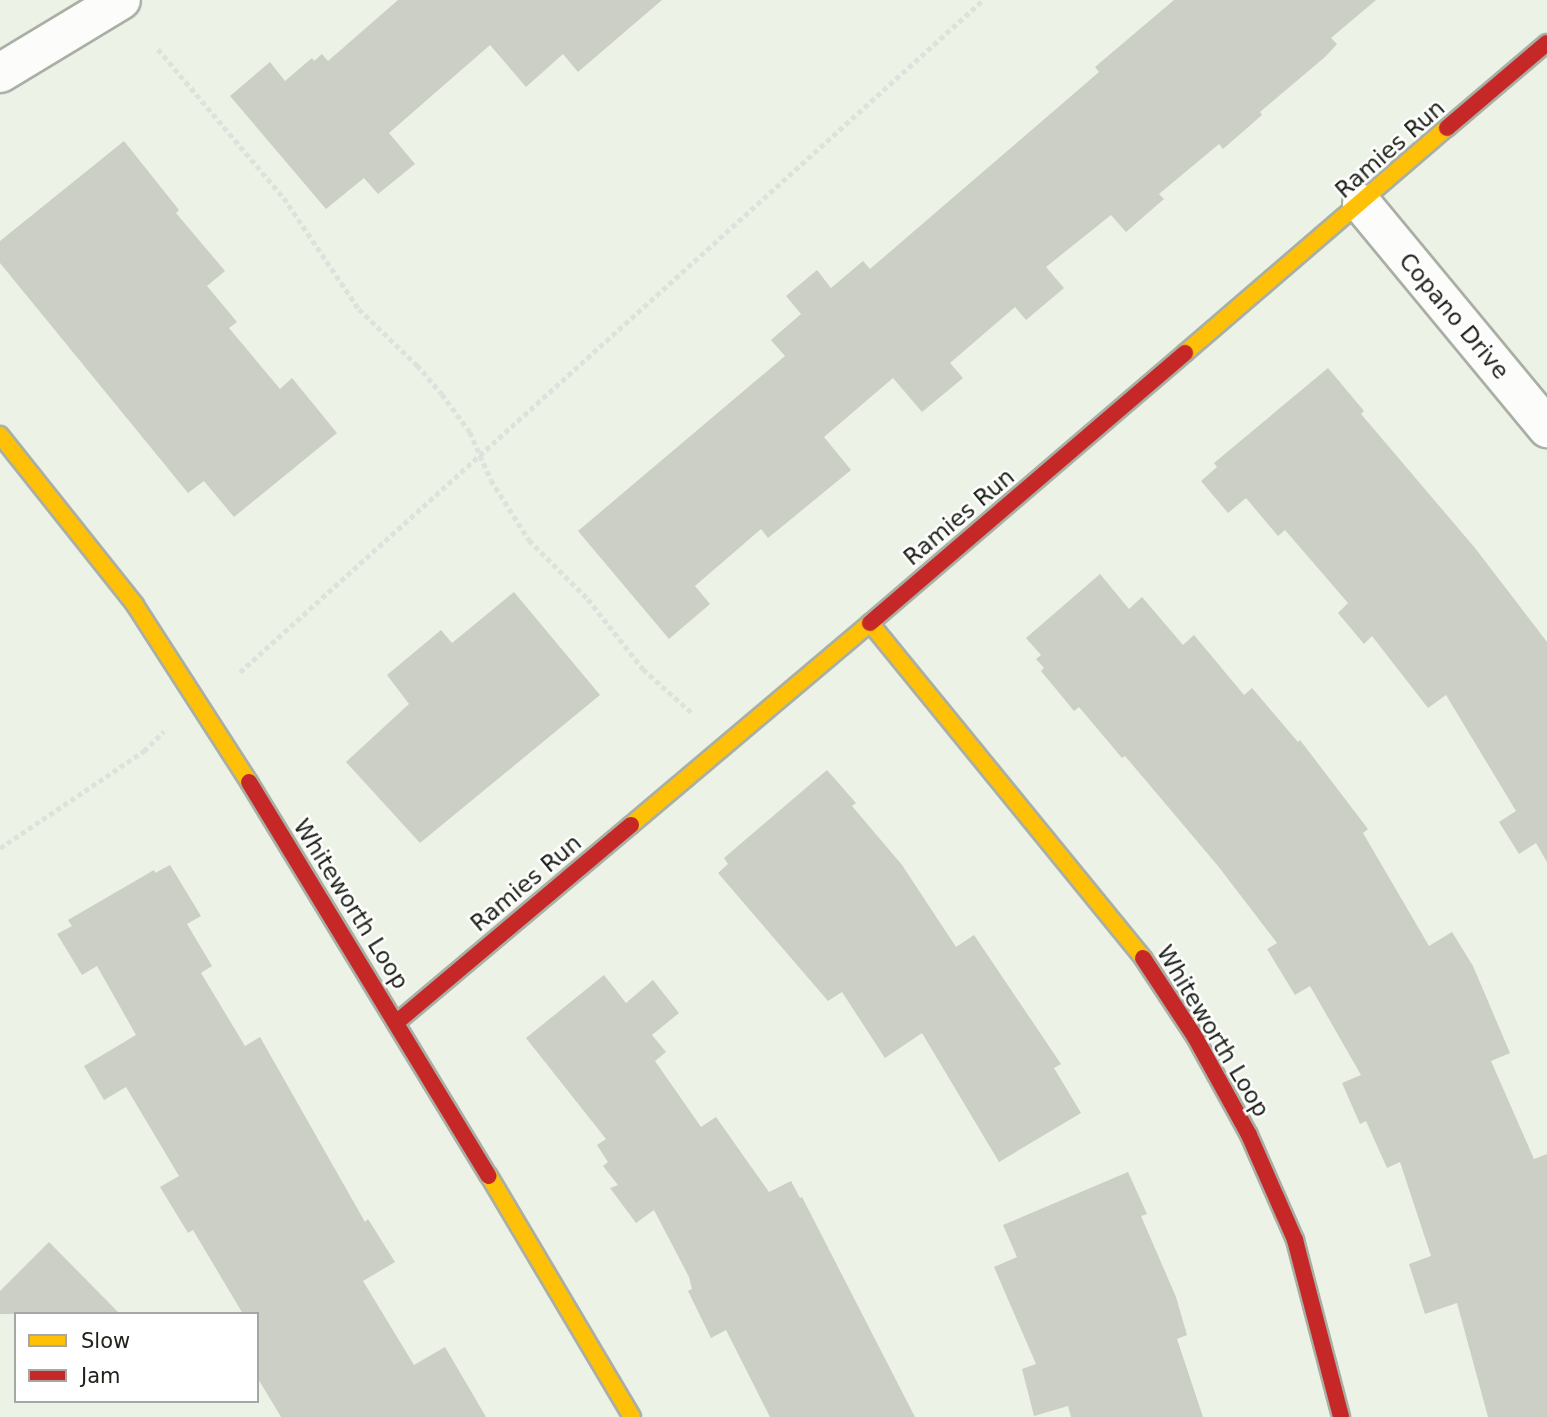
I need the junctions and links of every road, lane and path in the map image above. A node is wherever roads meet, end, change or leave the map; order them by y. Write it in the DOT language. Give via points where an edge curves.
graph roads {
  1 [pos="121,0"];
  2 [pos="983,0"];
  3 [pos="1547,43"];
  4 [pos="158,49"];
  5 [pos="0,73"];
  6 [pos="1362,204"];
  7 [pos="1547,428"];
  8 [pos="0,435"];
  9 [pos="481,454"];
  10 [pos="870,624"];
  11 [pos="240,672"];
  12 [pos="692,713"];
  13 [pos="166,728"];
  14 [pos="0,848"];
  15 [pos="397,1022"];
  16 [pos="632,1417"];
  17 [pos="1341,1417"];
  1 -- 5 [label="street"];
  2 -- 9 [label="path"];
  3 -- 6 [label="street, Ramies Run"];
  4 -- 9 [label="path" via="284,198 359,309 442,394"];
  6 -- 7 [label="street, Copano Drive"];
  6 -- 10 [label="street, Ramies Run"];
  8 -- 15 [label="street, Whiteworth Loop" via="135,605"];
  9 -- 11 [label="path"];
  9 -- 12 [label="path" via="491,480 529,540 588,598 643,670"];
  10 -- 15 [label="street, Ramies Run"];
  10 -- 17 [label="street, Whiteworth Loop" via="1136,947 1195,1037 1249,1135 1294,1240"];
  13 -- 14 [label="path" via="144,751"];
  15 -- 16 [label="street, Whiteworth Loop"];
}
